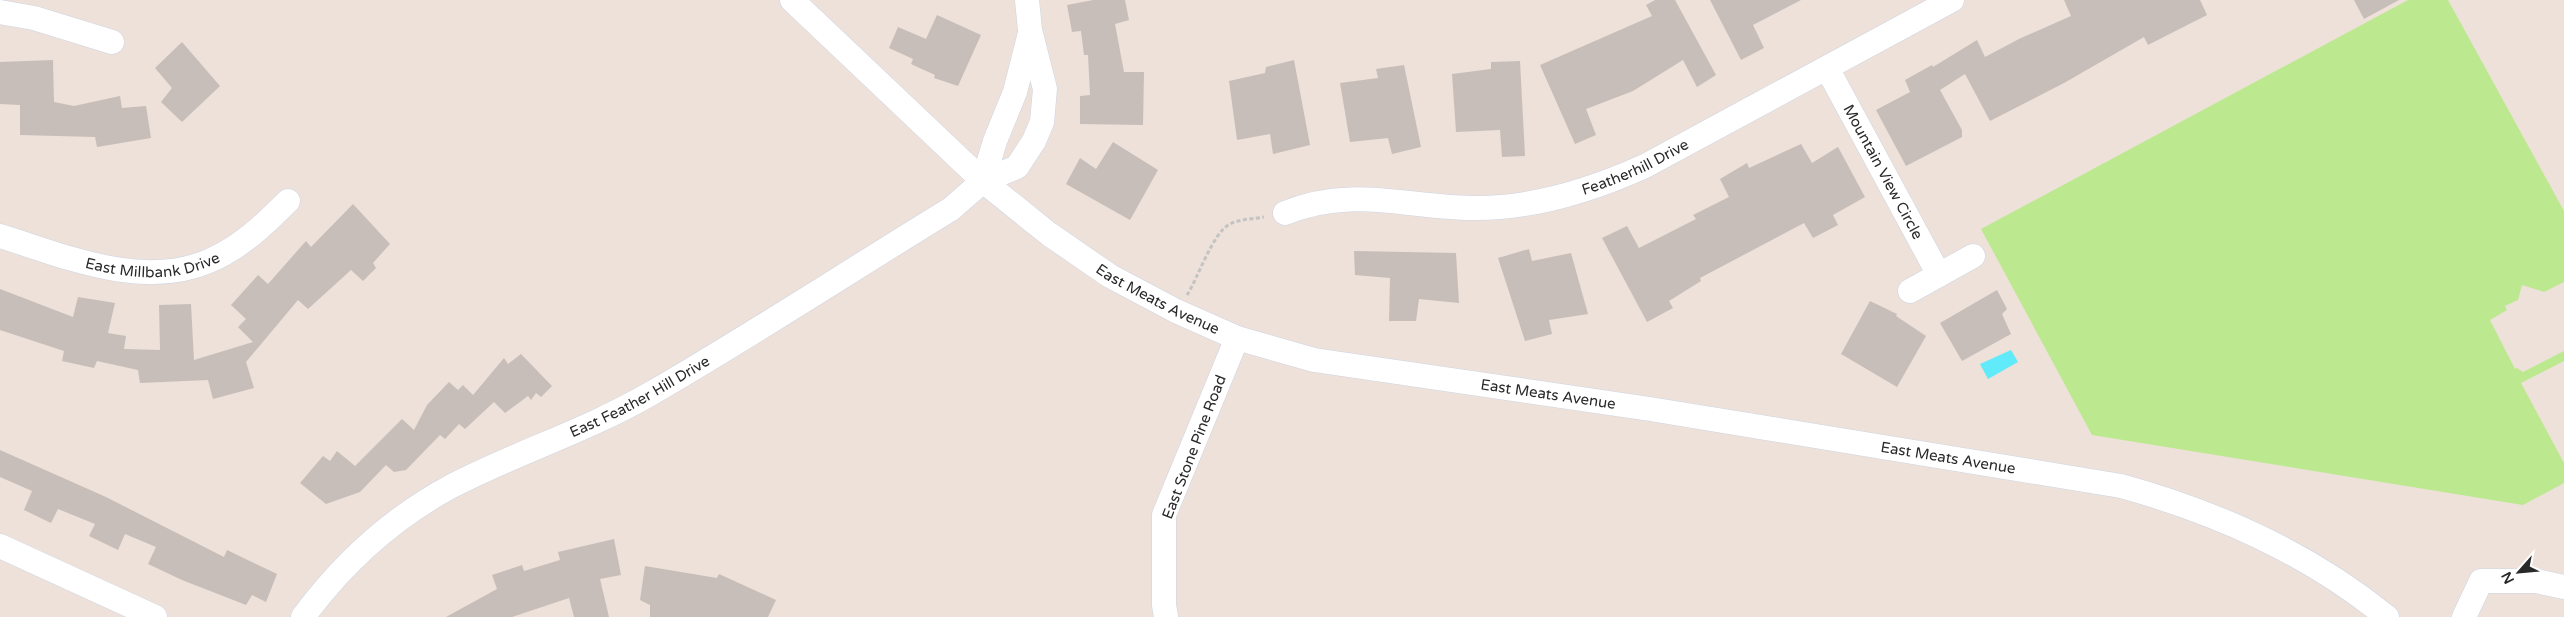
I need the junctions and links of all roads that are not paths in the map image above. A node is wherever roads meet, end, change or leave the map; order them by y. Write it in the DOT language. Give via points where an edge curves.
graph roads {
  1 [pos="792,0"];
  2 [pos="1027,0"];
  3 [pos="1952,0"];
  4 [pos="0,12"];
  5 [pos="1030,30"];
  6 [pos="112,42"];
  7 [pos="1827,68"];
  8 [pos="983,181"];
  9 [pos="288,201"];
  10 [pos="1285,214"];
  11 [pos="0,236"];
  12 [pos="1973,256"];
  13 [pos="1939,275"];
  14 [pos="1910,290"];
  15 [pos="1237,338"];
  16 [pos="0,546"];
  17 [pos="2564,587"];
  18 [pos="155,617"];
  19 [pos="303,617"];
  20 [pos="1166,617"];
  21 [pos="2387,617"];
  22 [pos="2464,617"];
  1 -- 8 [label="street, East Meats Avenue"];
  2 -- 5 [label="street"];
  3 -- 7 [label="street, Featherhill Drive"];
  4 -- 6 [label="street" via="34,18"];
  5 -- 8 [label="street" via="1015,92"];
  5 -- 8 [label="street" via="1045,89 1042,122 1017,167"];
  7 -- 10 [label="street, Featherhill Drive" via="1645,166 1572,194 1475,208 1340,198 1313,202"];
  7 -- 13 [label="street, Mountain View Circle"];
  8 -- 15 [label="street, East Meats Avenue" via="1091,264 1176,311"];
  8 -- 19 [label="street, East Feather Hill Drive" via="951,209 650,394 470,478 420,505 368,544 338,572"];
  9 -- 11 [label="street, East Millbank Drive" via="261,228 234,248 200,264 178,269 108,268"];
  12 -- 13 [label="street"];
  13 -- 14 [label="street"];
  15 -- 20 [label="street, East Stone Pine Road" via="1164,515"];
  15 -- 21 [label="street, East Meats Avenue" via="1314,360 1660,410 2121,486 2178,501 2278,546 2334,576"];
  16 -- 18 [label="street"];
  17 -- 22 [label="street" via="2536,581 2481,581"];
}
